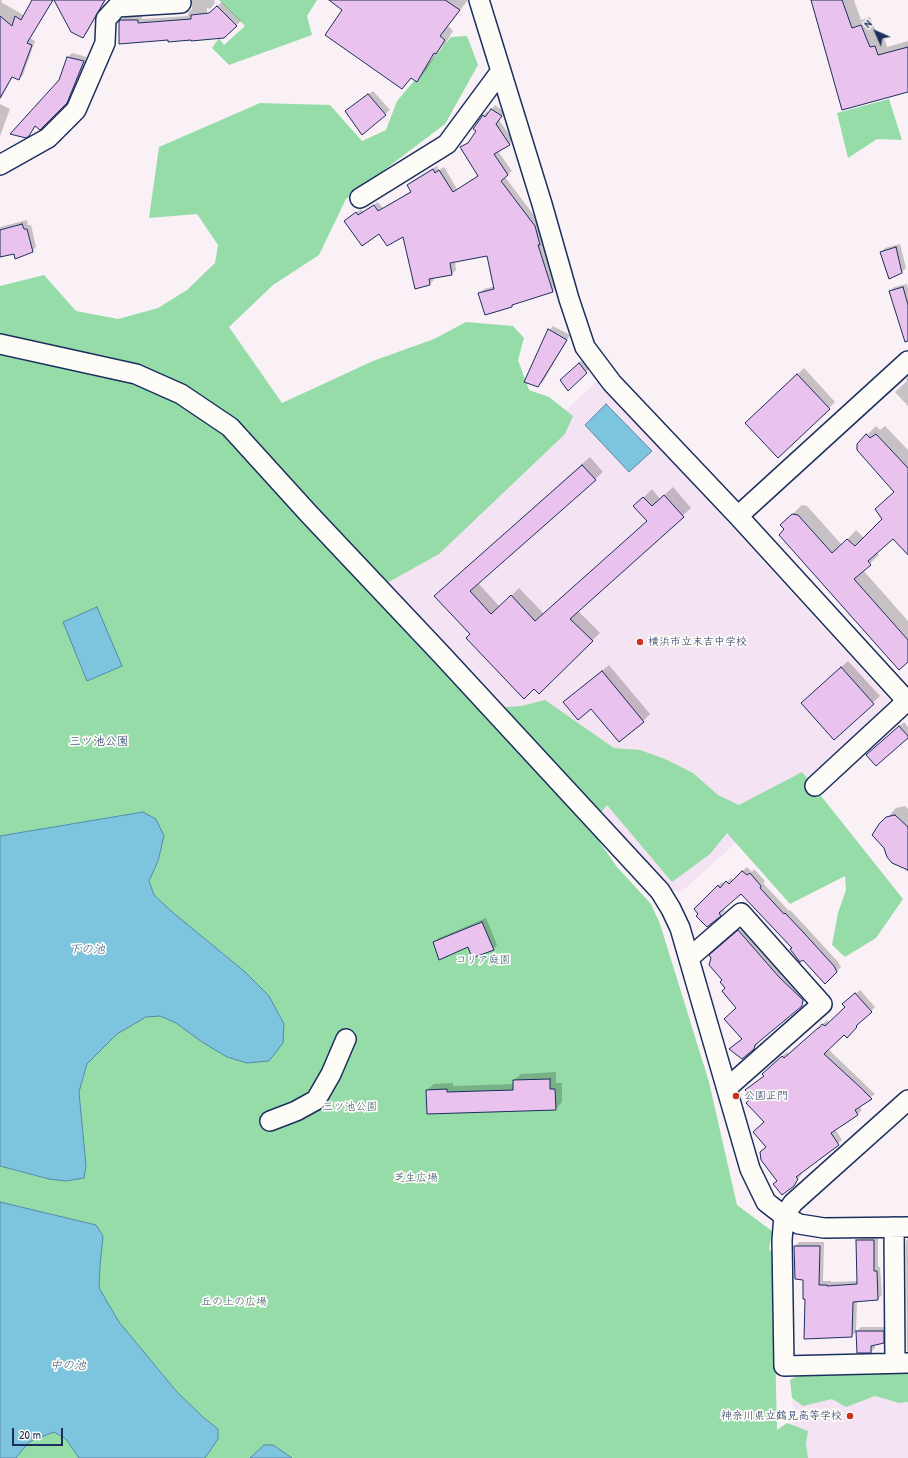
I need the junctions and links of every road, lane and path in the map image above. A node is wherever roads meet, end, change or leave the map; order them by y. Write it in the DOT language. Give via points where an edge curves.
graph roads {
  1 [pos="479,0"];
  2 [pos="129,3"];
  3 [pos="182,3"];
  4 [pos="501,71"];
  5 [pos="0,165"];
  6 [pos="360,198"];
  7 [pos="0,344"];
  8 [pos="908,361"];
  9 [pos="738,516"];
  10 [pos="908,701"];
  11 [pos="815,786"];
  12 [pos="689,958"];
  13 [pos="346,1039"];
  14 [pos="727,1088"];
  15 [pos="908,1100"];
  16 [pos="270,1121"];
  17 [pos="784,1216"];
  18 [pos="901,1227"];
  19 [pos="901,1363"];
  1 -- 4 [label="street"];
  2 -- 3 [label="street"];
  2 -- 5 [label="street" via="117,7 106,18 105,43 76,110 48,138"];
  4 -- 6 [label="street" via="446,144"];
  4 -- 9 [label="street" via="585,347 612,383"];
  7 -- 12 [label="street" via="136,374 181,394 230,427 660,891 680,928"];
  8 -- 9 [label="street"];
  9 -- 10 [label="street"];
  10 -- 11 [label="street"];
  12 -- 14 [label="street"];
  12 -- 14 [label="street" via="741,913 822,1004"];
  13 -- 16 [label="street" via="316,1100"];
  14 -- 17 [label="street" via="750,1169 766,1202"];
  15 -- 17 [label="street" via="793,1203"];
  17 -- 18 [label="street" via="799,1224 824,1228"];
  17 -- 19 [label="street" via="784,1366"];
  18 -- 19 [label="street"];
}
